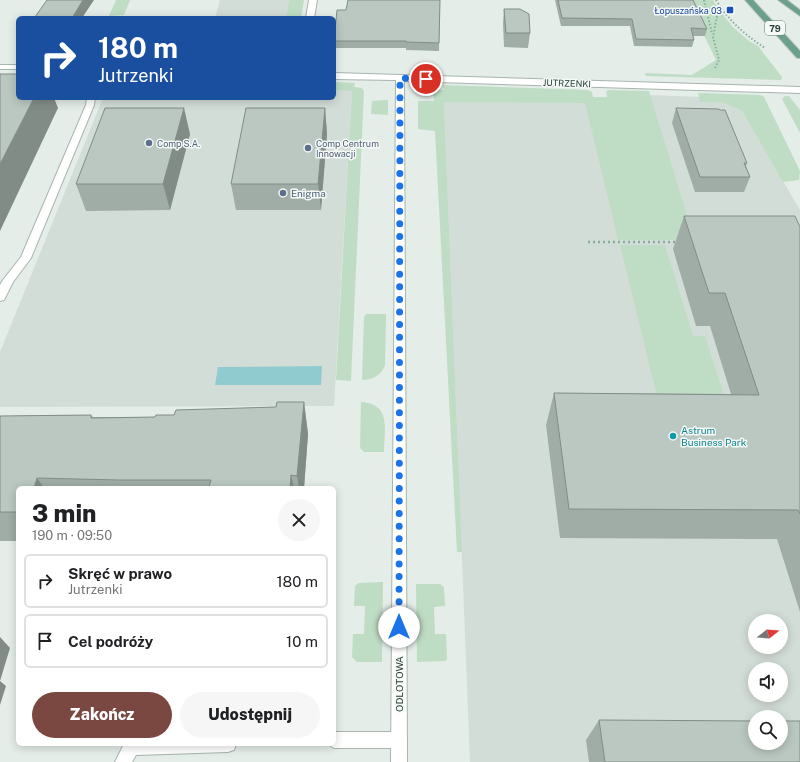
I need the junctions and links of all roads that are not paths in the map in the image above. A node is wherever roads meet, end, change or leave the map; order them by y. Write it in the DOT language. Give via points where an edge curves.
graph roads {
  1 [pos="313,0"];
  2 [pos="750,0"];
  3 [pos="782,0"];
  4 [pos="800,14"];
  5 [pos="310,16"];
  6 [pos="800,56"];
  7 [pos="0,67"];
  8 [pos="16,67"];
  9 [pos="336,76"];
  10 [pos="400,78"];
  11 [pos="800,90"];
  12 [pos="91,100"];
  13 [pos="0,297"];
  14 [pos="336,740"];
  15 [pos="399,740"];
  16 [pos="163,746"];
  17 [pos="123,762"];
  18 [pos="399,762"];
  1 -- 5 [label="street"];
  2 -- 6 [label="main road, 79"];
  3 -- 4 [label="main road"];
  7 -- 8 [label="street"];
  9 -- 10 [label="street, JUTRZENKI"];
  10 -- 11 [label="street, JUTRZENKI"];
  10 -- 15 [label="street, ODLOTOWA"];
  12 -- 13 [label="street" via="26,258 8,280"];
  14 -- 15 [label="street"];
  15 -- 18 [label="street, ODLOTOWA"];
  16 -- 17 [label="street" via="131,747"];
}
